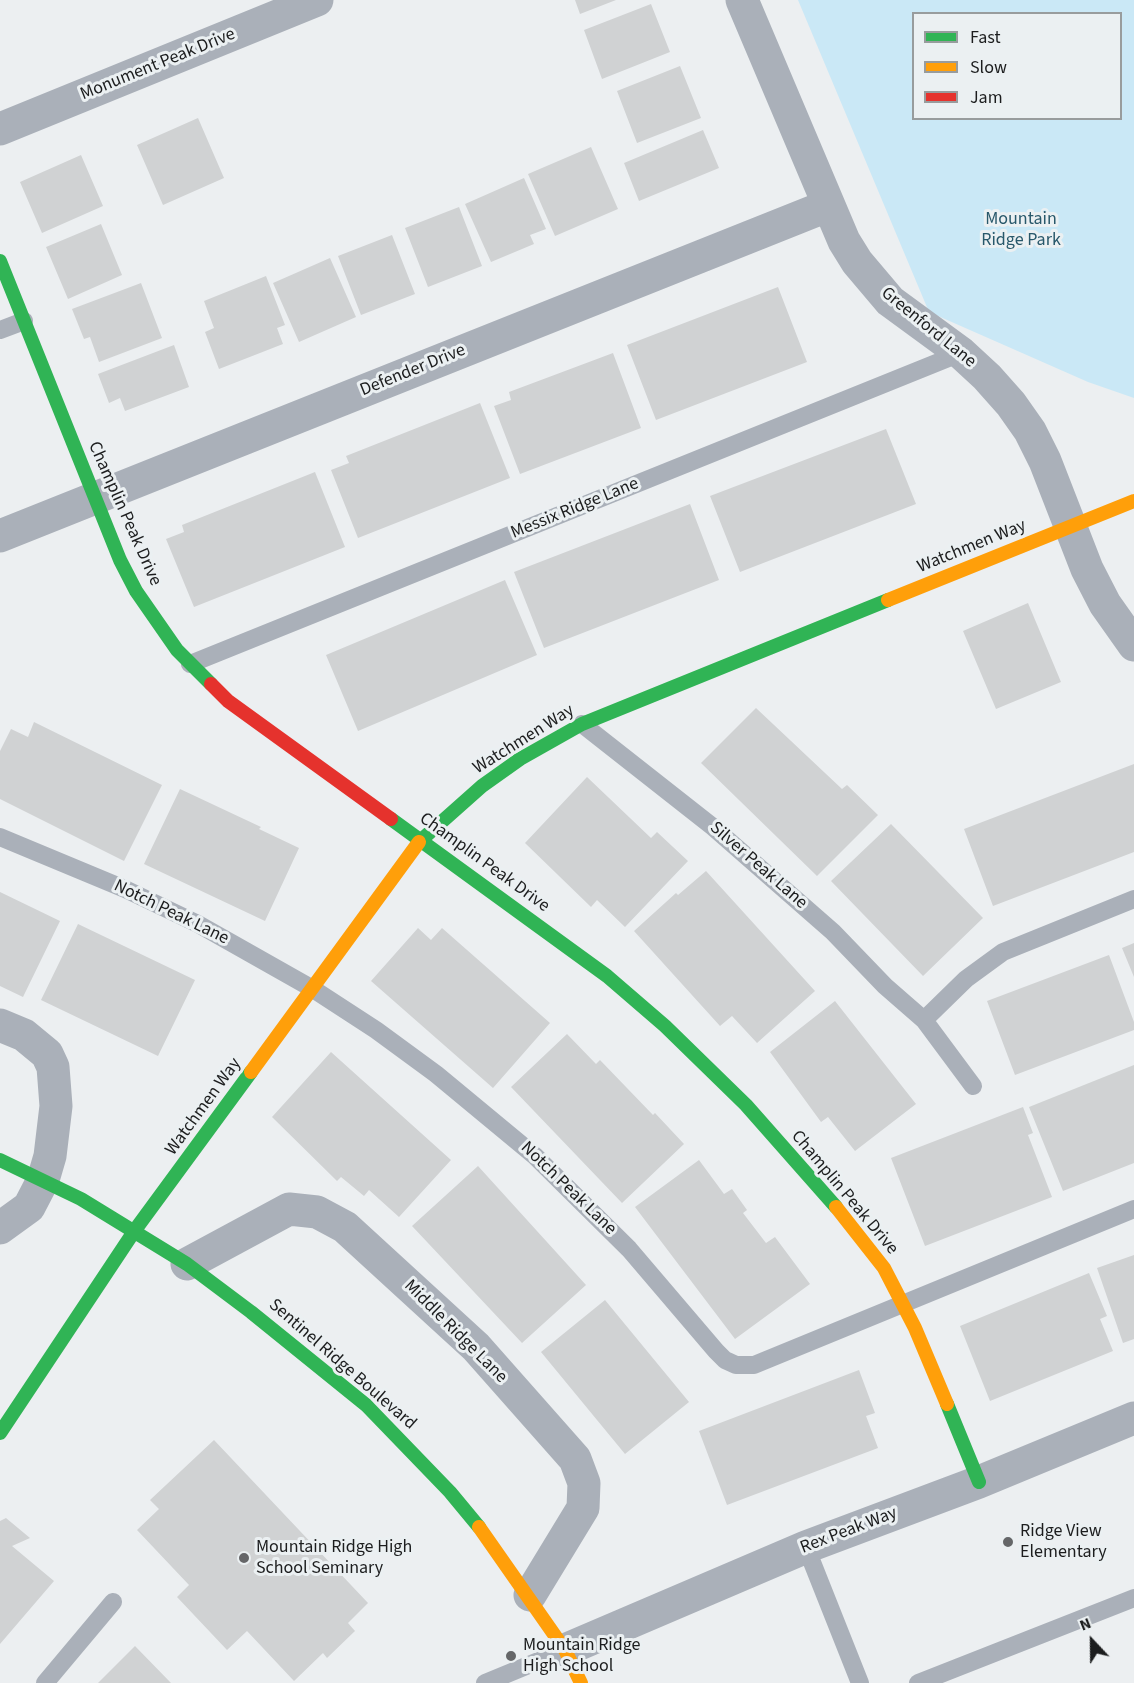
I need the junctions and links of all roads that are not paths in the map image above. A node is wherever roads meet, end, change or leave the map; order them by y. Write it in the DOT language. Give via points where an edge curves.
graph roads {
  1 [pos="317,0"];
  2 [pos="742,0"];
  3 [pos="0,129"];
  4 [pos="827,206"];
  5 [pos="0,261"];
  6 [pos="24,321"];
  7 [pos="0,330"];
  8 [pos="961,353"];
  9 [pos="95,498"];
  10 [pos="1134,501"];
  11 [pos="1070,527"];
  12 [pos="0,536"];
  13 [pos="1134,645"];
  14 [pos="190,664"];
  15 [pos="582,724"];
  16 [pos="0,837"];
  17 [pos="422,840"];
  18 [pos="1134,899"];
  19 [pos="313,989"];
  20 [pos="924,1020"];
  21 [pos="0,1025"];
  22 [pos="973,1086"];
  23 [pos="0,1160"];
  24 [pos="43,1180"];
  25 [pos="1134,1209"];
  26 [pos="0,1228"];
  27 [pos="135,1230"];
  28 [pos="187,1264"];
  29 [pos="903,1303"];
  30 [pos="1134,1418"];
  31 [pos="0,1433"];
  32 [pos="979,1482"];
  33 [pos="806,1546"];
  34 [pos="530,1595"];
  35 [pos="1134,1598"];
  36 [pos="113,1602"];
  37 [pos="565,1650"];
  38 [pos="45,1683"];
  39 [pos="485,1683"];
  40 [pos="581,1683"];
  41 [pos="860,1683"];
  42 [pos="918,1683"];
  1 -- 3 [label="street, Monument Peak Drive"];
  2 -- 4 [label="street, Greenford Lane"];
  4 -- 8 [label="street, Greenford Lane" via="848,248 878,288 909,318"];
  4 -- 9 [label="street, Defender Drive"];
  5 -- 6 [label="street, Champlin Peak Drive"];
  6 -- 7 [label="lane"];
  6 -- 9 [label="street, Champlin Peak Drive"];
  8 -- 11 [label="street, Greenford Lane" via="987,377 1030,431"];
  8 -- 14 [label="lane, Messix Ridge Lane"];
  9 -- 12 [label="street, Defender Drive"];
  9 -- 14 [label="street, Champlin Peak Drive" via="136,591"];
  10 -- 11 [label="street, Watchmen Way"];
  11 -- 13 [label="street, Greenford Lane" via="1106,604"];
  11 -- 15 [label="street, Watchmen Way"];
  14 -- 17 [label="street, Champlin Peak Drive" via="228,701"];
  15 -- 17 [label="street, Watchmen Way" via="482,786"];
  15 -- 20 [label="lane, Silver Peak Lane" via="722,834 833,932"];
  16 -- 19 [label="lane, Notch Peak Lane" via="198,924"];
  17 -- 19 [label="street, Watchmen Way"];
  17 -- 29 [label="street, Champlin Peak Drive" via="607,976 706,1065 862,1238"];
  18 -- 20 [label="lane" via="1003,952 966,979"];
  19 -- 27 [label="street, Watchmen Way"];
  19 -- 29 [label="lane, Notch Peak Lane" via="436,1074 535,1156 628,1248 725,1360 736,1365 754,1365"];
  20 -- 22 [label="lane, Silver Peak Lane"];
  21 -- 24 [label="street" via="36,1043 53,1068 55,1123"];
  23 -- 24 [label="street, Sentinel Ridge Boulevard"];
  24 -- 26 [label="street" via="29,1207"];
  24 -- 27 [label="street, Sentinel Ridge Boulevard"];
  25 -- 29 [label="lane, Notch Peak Lane"];
  27 -- 28 [label="street, Sentinel Ridge Boulevard"];
  27 -- 31 [label="street, Watchmen Way"];
  28 -- 34 [label="street, Sentinel Ridge Boulevard" via="324,1369 406,1444 450,1492"];
  28 -- 34 [label="street, Middle Ridge Lane" via="289,1209 317,1212 345,1227 476,1347 575,1460 584,1483 583,1508"];
  29 -- 32 [label="street, Champlin Peak Drive"];
  30 -- 32 [label="street, Rex Peak Way"];
  32 -- 33 [label="street, Rex Peak Way"];
  33 -- 37 [label="street, Rex Peak Way"];
  33 -- 41 [label="lane"];
  34 -- 37 [label="street, Sentinel Ridge Boulevard"];
  35 -- 42 [label="lane"];
  36 -- 38 [label="lane"];
  37 -- 39 [label="lane"];
  37 -- 40 [label="street, Sentinel Ridge Boulevard"];
}
